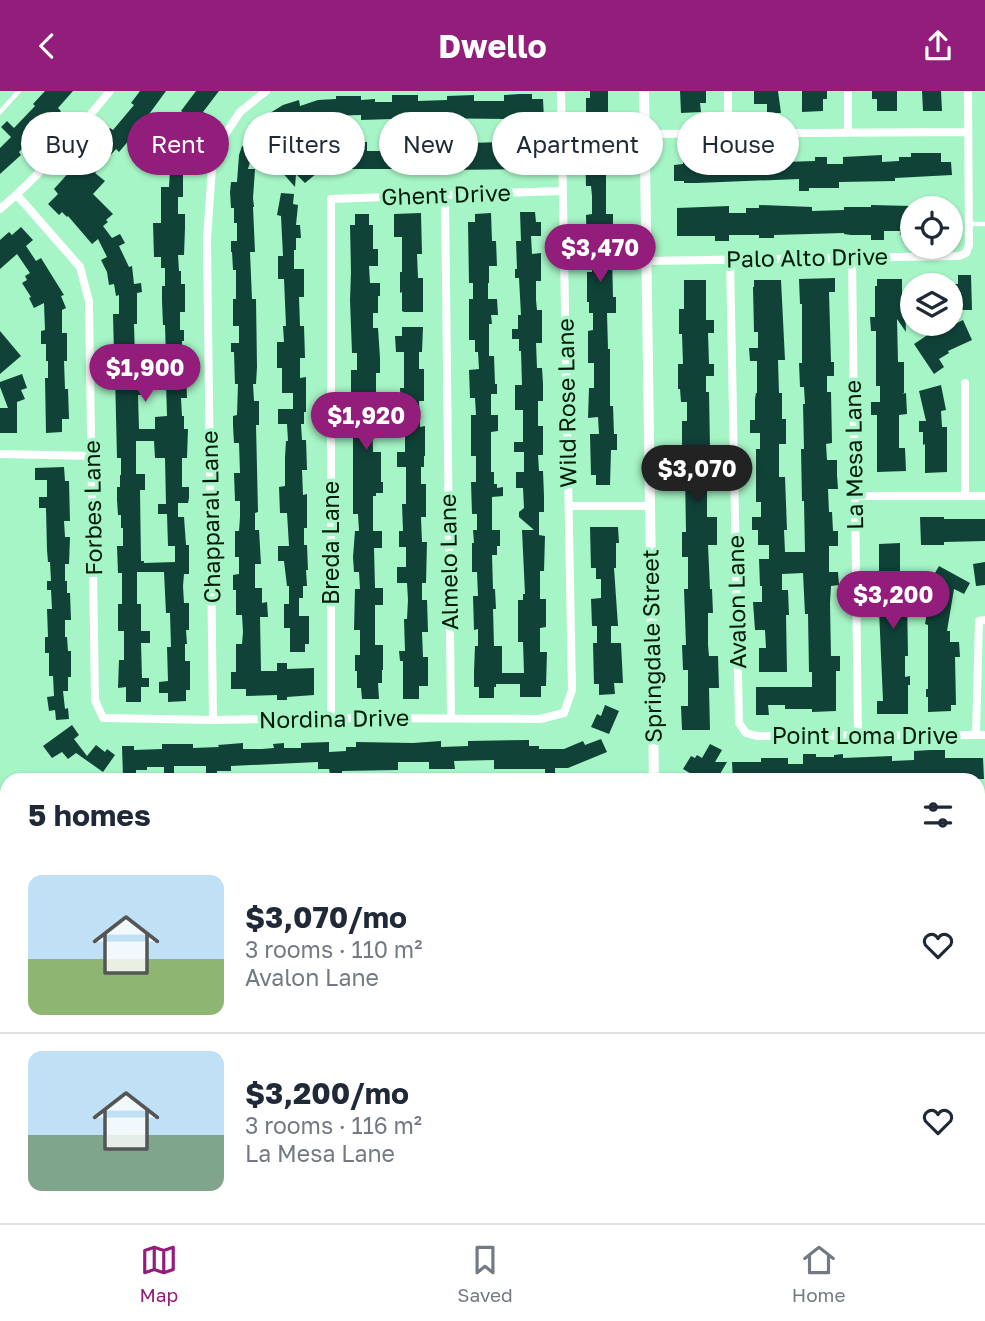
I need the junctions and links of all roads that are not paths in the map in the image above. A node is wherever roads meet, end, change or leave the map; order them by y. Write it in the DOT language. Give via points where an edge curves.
graph roads {
  1 [pos="19,91"];
  2 [pos="110,91"];
  3 [pos="266,91"];
  4 [pos="561,91"];
  5 [pos="644,91"];
  6 [pos="728,91"];
  7 [pos="848,91"];
  8 [pos="968,91"];
  9 [pos="0,112"];
  10 [pos="644,112"];
  11 [pos="728,112"];
  12 [pos="799,132"];
  13 [pos="848,132"];
  14 [pos="968,132"];
  15 [pos="646,175"];
  16 [pos="562,191"];
  17 [pos="17,195"];
  18 [pos="445,196"];
  19 [pos="331,199"];
  20 [pos="0,209"];
  21 [pos="969,223"];
  22 [pos="985,224"];
  23 [pos="852,258"];
  24 [pos="730,259"];
  25 [pos="647,261"];
  26 [pos="965,383"];
  27 [pos="0,454"];
  28 [pos="93,456"];
  29 [pos="854,496"];
  30 [pos="965,496"];
  31 [pos="985,496"];
  32 [pos="569,506"];
  33 [pos="650,506"];
  34 [pos="982,621"];
  35 [pos="564,713"];
  36 [pos="103,718"];
  37 [pos="331,718"];
  38 [pos="451,718"];
  39 [pos="213,720"];
  40 [pos="746,733"];
  41 [pos="981,735"];
  42 [pos="858,736"];
  43 [pos="654,773"];
  1 -- 9 [label="lane"];
  2 -- 17 [label="street"];
  3 -- 39 [label="street, Chapparal Lane" via="240,112 213,153 207,239"];
  4 -- 16 [label="street, Wild Rose Lane"];
  5 -- 10 [label="street, Springdale Street"];
  6 -- 11 [label="street"];
  7 -- 13 [label="street"];
  8 -- 14 [label="street"];
  12 -- 13 [label="street"];
  13 -- 14 [label="street"];
  14 -- 21 [label="street"];
  15 -- 25 [label="street, Springdale Street"];
  16 -- 18 [label="street, Ghent Drive"];
  16 -- 32 [label="street, Wild Rose Lane"];
  17 -- 20 [label="street"];
  17 -- 28 [label="street, Forbes Lane" via="80,267 89,301"];
  18 -- 19 [label="street, Ghent Drive"];
  18 -- 38 [label="street, Almelo Lane"];
  19 -- 37 [label="street, Breda Lane"];
  21 -- 22 [label="lane"];
  21 -- 23 [label="street, Palo Alto Drive" via="969,246 959,256"];
  23 -- 24 [label="street, Palo Alto Drive"];
  23 -- 29 [label="street, La Mesa Lane"];
  24 -- 25 [label="street, Palo Alto Drive"];
  24 -- 40 [label="street, Avalon Lane" via="739,723"];
  25 -- 33 [label="street, Springdale Street"];
  26 -- 30 [label="street"];
  27 -- 28 [label="street"];
  28 -- 36 [label="street, Forbes Lane" via="95,700"];
  29 -- 30 [label="street"];
  29 -- 42 [label="street, La Mesa Lane"];
  30 -- 31 [label="street"];
  32 -- 33 [label="street"];
  32 -- 35 [label="street, Wild Rose Lane" via="572,690"];
  33 -- 43 [label="street, Springdale Street"];
  34 -- 41 [label="street"];
  35 -- 38 [label="street, Nordina Drive" via="540,719"];
  36 -- 39 [label="street, Nordina Drive"];
  37 -- 38 [label="street, Nordina Drive"];
  37 -- 39 [label="street, Nordina Drive"];
  40 -- 42 [label="street, Point Loma Drive"];
  41 -- 42 [label="street, Point Loma Drive"];
}
